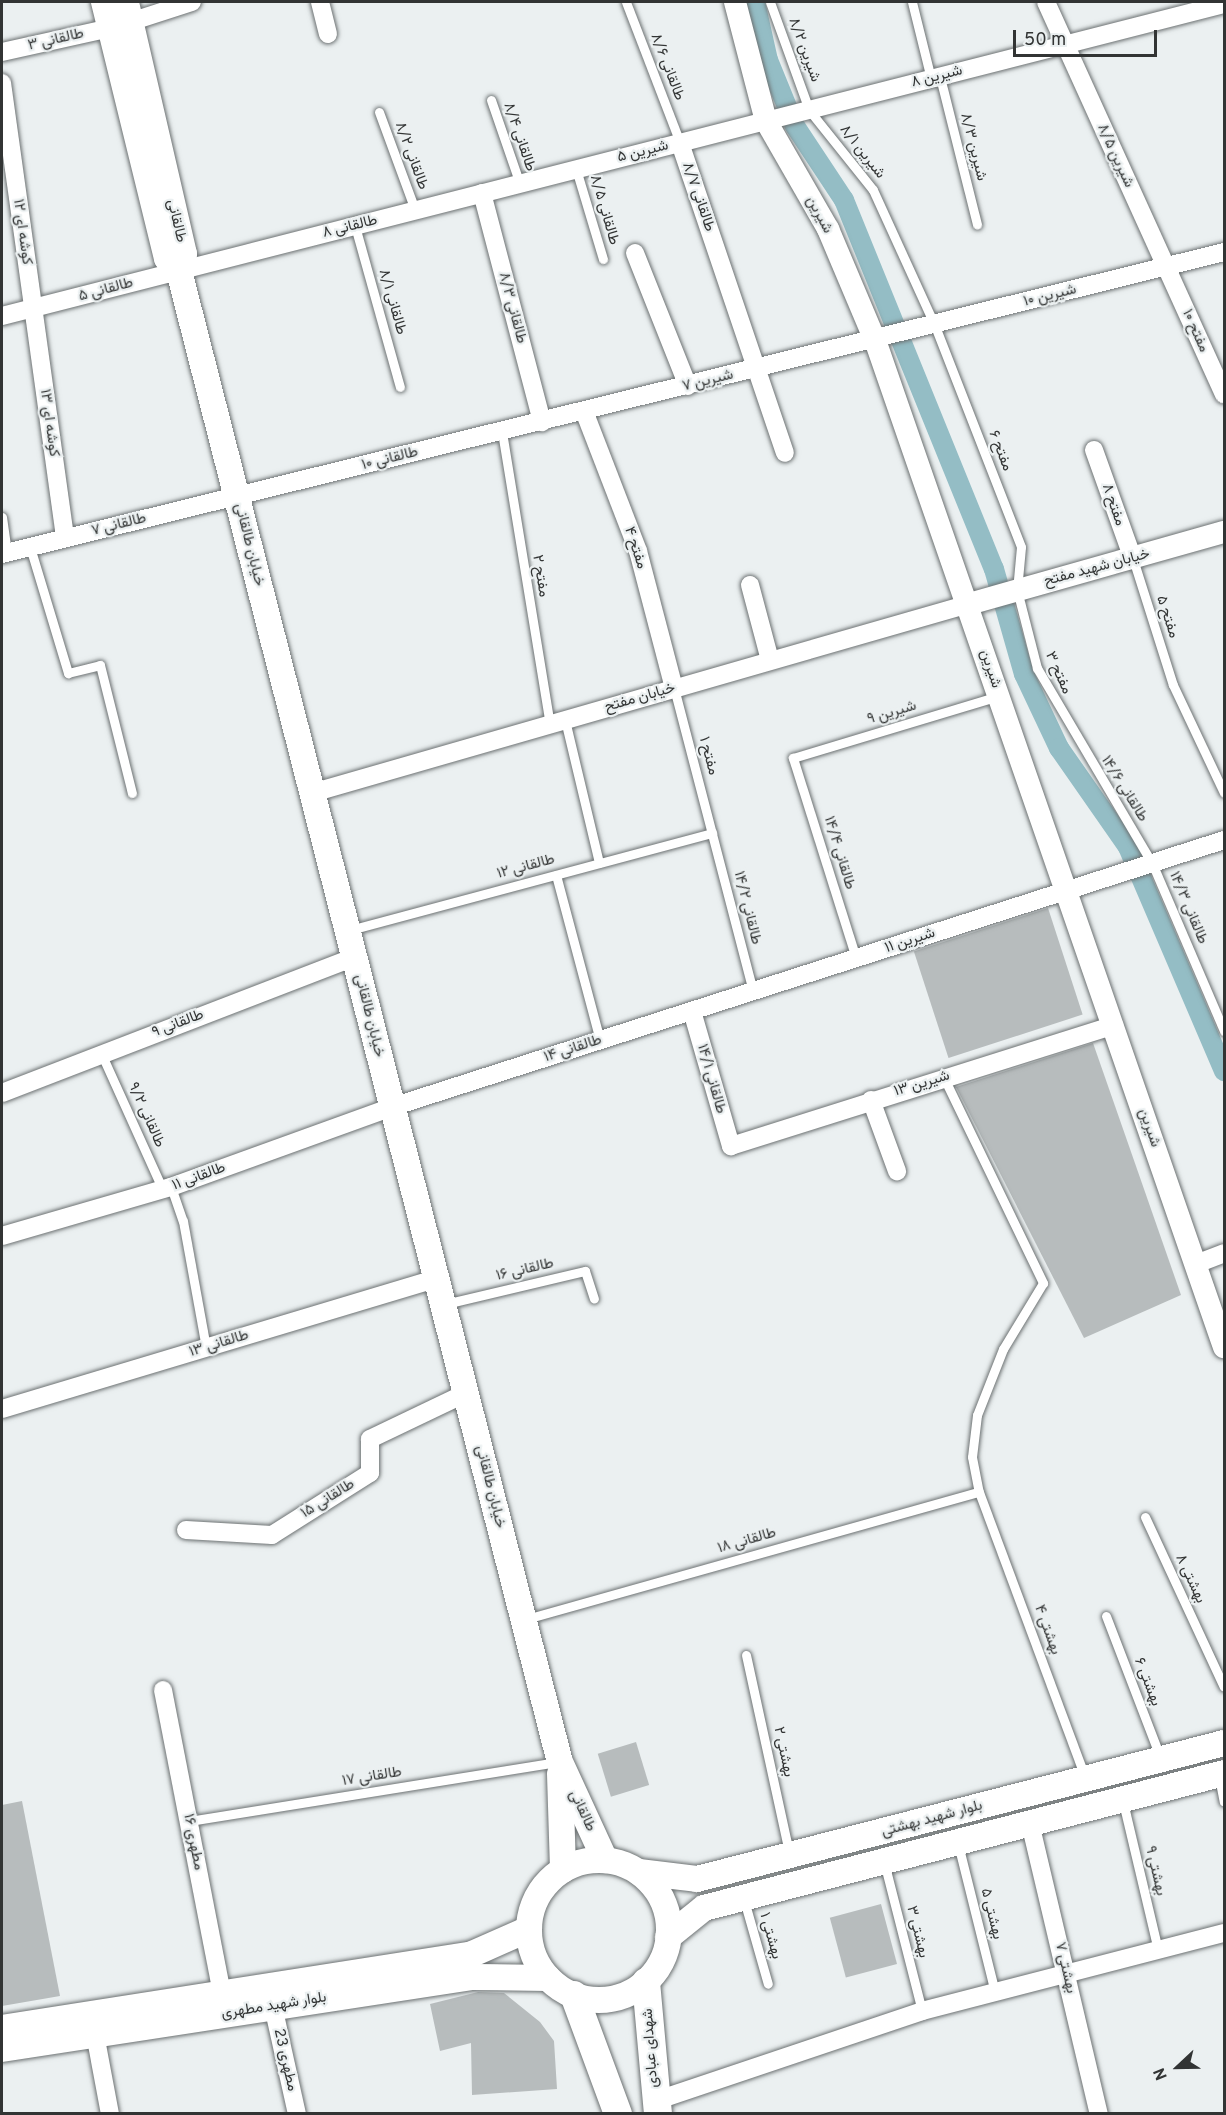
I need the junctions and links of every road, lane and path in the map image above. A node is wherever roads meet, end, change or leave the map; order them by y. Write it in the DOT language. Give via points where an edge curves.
graph roads {
  1 [pos="104,2"];
  2 [pos="192,2"];
  3 [pos="320,2"];
  4 [pos="626,2"];
  5 [pos="735,2"];
  6 [pos="770,2"];
  7 [pos="912,2"];
  8 [pos="1046,2"];
  9 [pos="1224,4"];
  10 [pos="122,17"];
  11 [pos="328,34"];
  12 [pos="1065,45"];
  13 [pos="2,52"];
  14 [pos="935,78"];
  15 [pos="2,83"];
  16 [pos="490,100"];
  17 [pos="809,110"];
  18 [pos="379,112"];
  19 [pos="766,121"];
  20 [pos="680,143"];
  21 [pos="576,169"];
  22 [pos="520,184"];
  23 [pos="482,193"];
  24 [pos="415,210"];
  25 [pos="977,224"];
  26 [pos="355,226"];
  27 [pos="1224,252"];
  28 [pos="635,253"];
  29 [pos="603,259"];
  30 [pos="1166,267"];
  31 [pos="179,270"];
  32 [pos="33,309"];
  33 [pos="2,316"];
  34 [pos="935,326"];
  35 [pos="874,340"];
  36 [pos="757,369"];
  37 [pos="688,386"];
  38 [pos="400,387"];
  39 [pos="1224,395"];
  40 [pos="584,411"];
  41 [pos="542,422"];
  42 [pos="502,432"];
  43 [pos="1094,450"];
  44 [pos="785,453"];
  45 [pos="237,497"];
  46 [pos="2,517"];
  47 [pos="1224,532"];
  48 [pos="65,538"];
  49 [pos="30,547"];
  50 [pos="4,553"];
  51 [pos="1133,559"];
  52 [pos="750,585"];
  53 [pos="1017,590"];
  54 [pos="969,604"];
  55 [pos="770,660"];
  56 [pos="674,688"];
  57 [pos="999,696"];
  58 [pos="557,722"];
  59 [pos="1070,730"];
  60 [pos="793,758"];
  61 [pos="132,793"];
  62 [pos="312,793"];
  63 [pos="1224,793"];
  64 [pos="712,833"];
  65 [pos="1224,840"];
  66 [pos="599,863"];
  67 [pos="1152,863"];
  68 [pos="556,875"];
  69 [pos="1067,890"];
  70 [pos="347,931"];
  71 [pos="354,957"];
  72 [pos="856,958"];
  73 [pos="753,991"];
  74 [pos="692,1011"];
  75 [pos="1114,1025"];
  76 [pos="1224,1031"];
  77 [pos="600,1040"];
  78 [pos="101,1053"];
  79 [pos="944,1078"];
  80 [pos="2,1093"];
  81 [pos="871,1100"];
  82 [pos="392,1107"];
  83 [pos="731,1146"];
  84 [pos="897,1171"];
  85 [pos="167,1188"];
  86 [pos="2,1236"];
  87 [pos="1224,1253"];
  88 [pos="1196,1264"];
  89 [pos="436,1279"];
  90 [pos="594,1299"];
  91 [pos="443,1304"];
  92 [pos="206,1347"];
  93 [pos="1224,1347"];
  94 [pos="466,1393"];
  95 [pos="2,1409"];
  96 [pos="980,1492"];
  97 [pos="1144,1517"];
  98 [pos="186,1530"];
  99 [pos="1106,1616"];
  100 [pos="523,1619"];
  101 [pos="746,1655"];
  102 [pos="1224,1687"];
  103 [pos="163,1690"];
  104 [pos="1224,1743"];
  105 [pos="1160,1760"];
  106 [pos="560,1762"];
  107 [pos="1221,1774"];
  108 [pos="1086,1779"];
  109 [pos="1123,1799"];
  110 [pos="1224,1802"];
  111 [pos="189,1821"];
  112 [pos="1030,1823"];
  113 [pos="957,1842"];
  114 [pos="790,1856"];
  115 [pos="605,1860"];
  116 [pos="884,1861"];
  117 [pos="563,1869"];
  118 [pos="639,1872"];
  119 [pos="743,1897"];
  120 [pos="529,1929"];
  121 [pos="1224,1934"];
  122 [pos="668,1936"];
  123 [pos="1158,1950"];
  124 [pos="1067,1974"];
  125 [pos="548,1978"];
  126 [pos="646,1982"];
  127 [pos="768,1984"];
  128 [pos="995,1992"];
  129 [pos="222,1994"];
  130 [pos="574,1995"];
  131 [pos="273,2006"];
  132 [pos="921,2011"];
  133 [pos="2,2028"];
  134 [pos="95,2034"];
  135 [pos="2,2049"];
  136 [pos="656,2107"];
  137 [pos="617,2111"];
  138 [pos="110,2114"];
  139 [pos="297,2114"];
  140 [pos="1099,2114"];
  1 -- 10 [label="main road, طالقانی"];
  2 -- 10 [label="street, طالقانی ۳"];
  3 -- 11 [label="street"];
  4 -- 20 [label="lane, طالقانی ۸/۶"];
  5 -- 19 [label="street, شیرین"];
  6 -- 17 [label="lane, شیرین ۸/۲"];
  7 -- 14 [label="lane, شیرین ۸/۳"];
  8 -- 12 [label="street, شیرین ۸/۵"];
  9 -- 12 [label="street, شیرین ۸"];
  10 -- 13 [label="street, طالقانی ۳"];
  10 -- 31 [label="main road, طالقانی" via="167,258"];
  12 -- 14 [label="street, شیرین ۸"];
  12 -- 30 [label="street, شیرین ۸/۵"];
  14 -- 17 [label="street, شیرین ۸"];
  14 -- 25 [label="lane, شیرین ۸/۳"];
  15 -- 32 [label="street, کوشه ای ۱۲"];
  16 -- 22 [label="lane, طالقانی ۸/۴"];
  17 -- 19 [label="street, شیرین ۸"];
  17 -- 34 [label="lane, شیرین ۸/۱" via="873,190"];
  18 -- 24 [label="lane, طالقانی ۸/۲"];
  19 -- 20 [label="street, شیرین ۵"];
  19 -- 35 [label="street, شیرین" via="828,229"];
  20 -- 21 [label="street, شیرین ۵"];
  20 -- 36 [label="street, طالقانی ۸/۷"];
  21 -- 22 [label="street, شیرین ۵"];
  21 -- 29 [label="lane, طالقانی ۸/۵"];
  22 -- 23 [label="street, طالقانی ۸"];
  23 -- 24 [label="street, طالقانی ۸"];
  23 -- 41 [label="street, طالقانی ۸/۳"];
  24 -- 26 [label="street, طالقانی ۸"];
  26 -- 31 [label="street, طالقانی ۸"];
  26 -- 38 [label="lane, طالقانی ۸/۱"];
  27 -- 30 [label="street, شیرین ۱۰"];
  28 -- 37 [label="street"];
  30 -- 34 [label="street, شیرین ۱۰"];
  30 -- 39 [label="street, مفتح ۱۰"];
  31 -- 32 [label="street, طالقانی ۵"];
  31 -- 45 [label="main road, خیابان طالقانی"];
  32 -- 33 [label="street, طالقانی ۵"];
  32 -- 48 [label="street, کوشه ای ۱۳"];
  34 -- 35 [label="street, شیرین ۱۰"];
  34 -- 53 [label="lane, مفتح ۶" via="1021,546"];
  35 -- 36 [label="street, شیرین ۷"];
  35 -- 54 [label="street, شیرین"];
  36 -- 37 [label="street, شیرین ۷"];
  36 -- 44 [label="street, طالقانی ۸/۷"];
  37 -- 40 [label="street, شیرین ۷"];
  40 -- 41 [label="street, شیرین ۷"];
  40 -- 56 [label="street, مفتح ۴" via="638,551"];
  41 -- 42 [label="street, طالقانی ۱۰"];
  42 -- 45 [label="street, طالقانی ۱۰"];
  42 -- 58 [label="lane, مفتح ۲"];
  43 -- 51 [label="street, مفتح ۸"];
  45 -- 48 [label="street, طالقانی ۷"];
  45 -- 62 [label="main road, خیابان طالقانی"];
  46 -- 50 [label="lane"];
  47 -- 51 [label="street, خیابان شهید مفتح"];
  48 -- 49 [label="street, طالقانی ۷"];
  49 -- 50 [label="street, طالقانی ۷"];
  49 -- 61 [label="lane" via="68,673 100,665"];
  51 -- 53 [label="street, خیابان شهید مفتح"];
  51 -- 63 [label="lane, مفتح ۵" via="1173,685"];
  52 -- 55 [label="street"];
  53 -- 54 [label="street, خیابان شهید مفتح"];
  53 -- 59 [label="lane, مفتح ۳" via="1036,668"];
  54 -- 55 [label="street, خیابان مفتح"];
  54 -- 57 [label="street, شیرین"];
  55 -- 56 [label="street, خیابان مفتح"];
  56 -- 58 [label="street, خیابان مفتح"];
  56 -- 64 [label="lane, مفتح ۱"];
  57 -- 60 [label="lane, شیرین ۹"];
  57 -- 69 [label="street, شیرین"];
  58 -- 62 [label="street, خیابان مفتح"];
  58 -- 66 [label="lane, مفتح ۲"];
  59 -- 67 [label="lane, طالقانی ۱۴/۶"];
  60 -- 72 [label="lane, طالقانی ۱۴/۴"];
  62 -- 70 [label="main road, خیابان طالقانی"];
  64 -- 66 [label="lane, طالقانی ۱۲"];
  64 -- 73 [label="lane, طالقانی ۱۴/۲"];
  65 -- 67 [label="street, شیرین ۱۱"];
  66 -- 68 [label="lane, طالقانی ۱۲"];
  67 -- 69 [label="street, شیرین ۱۱"];
  67 -- 76 [label="lane, طالقانی ۱۴/۳"];
  68 -- 70 [label="lane, طالقانی ۱۲"];
  68 -- 77 [label="lane"];
  69 -- 72 [label="street, شیرین ۱۱"];
  69 -- 75 [label="street, شیرین"];
  70 -- 71 [label="main road, خیابان طالقانی"];
  71 -- 78 [label="street, طالقانی ۹"];
  71 -- 82 [label="main road, خیابان طالقانی"];
  72 -- 73 [label="street, شیرین ۱۱"];
  73 -- 74 [label="street, طالقانی ۱۴"];
  74 -- 77 [label="street, طالقانی ۱۴"];
  74 -- 83 [label="street, طالقانی ۱۴/۱"];
  75 -- 79 [label="street, شیرین ۱۳"];
  75 -- 88 [label="street, شیرین"];
  77 -- 82 [label="street, طالقانی ۱۴"];
  78 -- 80 [label="street, طالقانی ۹"];
  78 -- 85 [label="lane, طالقانی ۹/۲"];
  79 -- 81 [label="street, شیرین ۱۳"];
  79 -- 96 [label="lane, بهشتی ۴" via="1043,1283 1003,1349 977,1415 972,1457"];
  81 -- 83 [label="street, شیرین ۱۳"];
  81 -- 84 [label="street"];
  82 -- 85 [label="street, طالقانی ۱۱"];
  82 -- 89 [label="main road, خیابان طالقانی"];
  85 -- 86 [label="street, طالقانی ۱۱"];
  85 -- 92 [label="lane, طالقانی ۹/۲" via="183,1221"];
  87 -- 88 [label="street"];
  88 -- 93 [label="street, شیرین"];
  89 -- 91 [label="main road, خیابان طالقانی"];
  89 -- 92 [label="street, طالقانی ۱۳"];
  90 -- 91 [label="lane, طالقانی ۱۶" via="585,1271"];
  91 -- 94 [label="main road, خیابان طالقانی"];
  92 -- 95 [label="street, طالقانی ۱۳"];
  94 -- 98 [label="street, طالقانی ۱۵" via="370,1439 370,1473 272,1534"];
  94 -- 100 [label="main road, خیابان طالقانی"];
  96 -- 100 [label="lane, طالقانی ۱۸"];
  96 -- 108 [label="lane, بهشتی ۴"];
  97 -- 102 [label="lane, بهشتی ۸"];
  99 -- 105 [label="lane, بهشتی ۶"];
  100 -- 106 [label="main road, خیابان طالقانی"];
  101 -- 114 [label="lane, بهشتی ۲"];
  103 -- 111 [label="street, مطهری ۱۶"];
  104 -- 105 [label="main road, بلوار شهید بهشتی"];
  105 -- 108 [label="main road, بلوار شهید بهشتی"];
  106 -- 111 [label="lane, طالقانی ۱۷"];
  106 -- 115 [label="main road, طالقانی"];
  106 -- 117 [label="main road"];
  107 -- 109 [label="main road, بلوار شهید بهشتی"];
  107 -- 110 [label="lane"];
  108 -- 114 [label="main road, بلوار شهید بهشتی"];
  109 -- 112 [label="main road, بلوار شهید بهشتی"];
  109 -- 123 [label="lane, بهشتی ۹"];
  111 -- 129 [label="street, مطهری ۱۶"];
  112 -- 113 [label="main road, بلوار شهید بهشتی"];
  112 -- 124 [label="street, بهشتی ۷"];
  113 -- 116 [label="main road, بلوار شهید بهشتی"];
  113 -- 128 [label="lane, بهشتی ۵"];
  114 -- 118 [label="main road, بلوار شهید بهشتی" via="697,1879"];
  115 -- 117 [label="main road" via="583,1861"];
  115 -- 118 [label="main road"];
  116 -- 119 [label="main road, بلوار شهید بهشتی"];
  116 -- 132 [label="lane, بهشتی ۳"];
  117 -- 120 [label="main road" via="538,1895"];
  118 -- 122 [label="main road" via="662,1900"];
  119 -- 122 [label="main road, بلوار شهید بهشتی" via="704,1908"];
  119 -- 127 [label="lane, بهشتی ۱"];
  120 -- 125 [label="main road" via="531,1947"];
  120 -- 129 [label="main road, بلوار شهید مطهری" via="470,1955"];
  121 -- 123 [label="street"];
  122 -- 126 [label="main road" via="661,1961"];
  123 -- 124 [label="street"];
  124 -- 128 [label="street"];
  124 -- 140 [label="street, بهشتی ۷"];
  125 -- 130 [label="main road"];
  125 -- 131 [label="main road, بلوار شهید مطهری" via="473,1977"];
  126 -- 130 [label="main road" via="612,1999"];
  126 -- 136 [label="main road, شهدای عبادی"];
  128 -- 132 [label="street"];
  129 -- 133 [label="main road, بلوار شهید مطهری"];
  130 -- 137 [label="main road"];
  131 -- 134 [label="main road, بلوار شهید مطهری"];
  131 -- 139 [label="street, مطهری 23"];
  132 -- 136 [label="street"];
  134 -- 135 [label="main road, بلوار شهید مطهری"];
  134 -- 138 [label="street"];
  136 -- 137 [label="main road" via="646,2090 634,2087 619,2097"];
}
